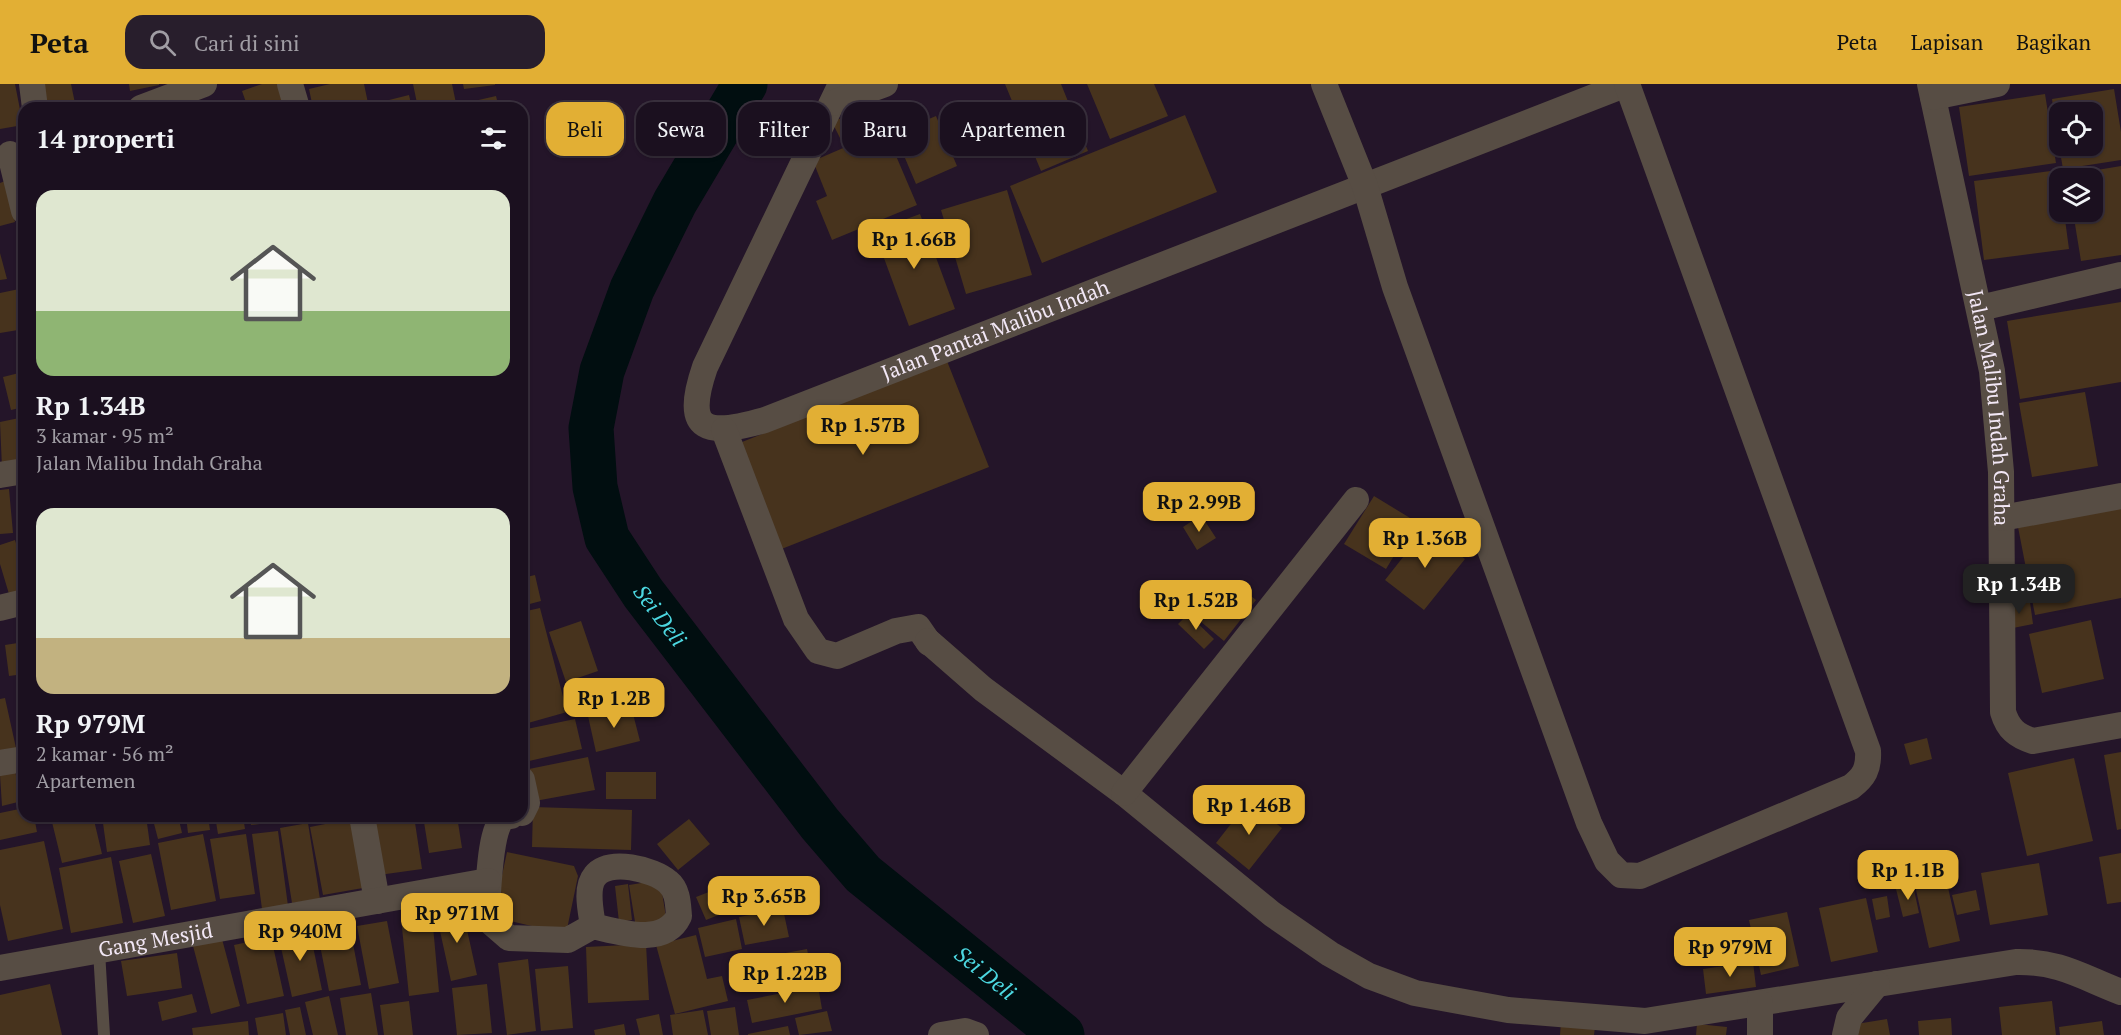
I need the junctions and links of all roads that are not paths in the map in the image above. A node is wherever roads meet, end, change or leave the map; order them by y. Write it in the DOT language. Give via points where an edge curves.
graph roads {
  1 [pos="33,84"];
  2 [pos="204,84"];
  3 [pos="290,84"];
  4 [pos="885,84"];
  5 [pos="1324,84"];
  6 [pos="1627,84"];
  7 [pos="1997,84"];
  8 [pos="1932,90"];
  9 [pos="837,93"];
  10 [pos="34,102"];
  11 [pos="159,102"];
  12 [pos="295,102"];
  13 [pos="11,154"];
  14 [pos="18,185"];
  15 [pos="1365,186"];
  16 [pos="2121,275"];
  17 [pos="1980,308"];
  18 [pos="724,430"];
  19 [pos="18,472"];
  20 [pos="0,475"];
  21 [pos="2121,496"];
  22 [pos="1356,500"];
  23 [pos="2002,518"];
  24 [pos="18,604"];
  25 [pos="0,608"];
  26 [pos="2121,725"];
  27 [pos="18,760"];
  28 [pos="0,764"];
  29 [pos="1124,794"];
  30 [pos="363,822"];
  31 [pos="500,822"];
  32 [pos="488,881"];
  33 [pos="377,900"];
  34 [pos="593,926"];
  35 [pos="99,951"];
  36 [pos="0,968"];
  37 [pos="1877,984"];
  38 [pos="2121,992"];
  39 [pos="1760,1003"];
  40 [pos="1645,1028"];
  41 [pos="104,1035"];
  42 [pos="941,1035"];
  43 [pos="976,1035"];
  44 [pos="1760,1035"];
  45 [pos="1845,1035"];
  1 -- 10 [label="street"];
  2 -- 11 [label="street"];
  3 -- 12 [label="street"];
  4 -- 9 [label="street"];
  5 -- 15 [label="street"];
  6 -- 15 [label="street, Jalan Pantai Malibu Indah"];
  6 -- 15 [label="street" via="1868,751 1869,766 1851,788 1640,876 1621,875 1607,861 1589,823 1395,287"];
  7 -- 8 [label="street"];
  8 -- 17 [label="street, Jalan Malibu Indah Graha"];
  9 -- 18 [label="street" via="705,367 697,412 701,422"];
  13 -- 14 [label="street"];
  15 -- 18 [label="street, Jalan Pantai Malibu Indah" via="765,420"];
  16 -- 17 [label="street"];
  17 -- 23 [label="street, Jalan Malibu Indah Graha" via="1998,422"];
  18 -- 29 [label="street" via="796,619 818,651 837,656 896,631 918,627 928,642 983,689"];
  19 -- 20 [label="street"];
  21 -- 23 [label="street"];
  22 -- 29 [label="street"];
  23 -- 26 [label="street, Jalan Malibu Indah Graha" via="2003,712 2011,730 2033,741"];
  24 -- 25 [label="street"];
  27 -- 28 [label="street"];
  29 -- 40 [label="street" via="1272,914 1369,976 1415,993"];
  30 -- 33 [label="street"];
  31 -- 32 [label="street"];
  32 -- 33 [label="street, Gang Mesjid"];
  32 -- 34 [label="street" via="486,918 509,938 561,941 577,937"];
  33 -- 35 [label="street, Gang Mesjid"];
  35 -- 36 [label="street, Gang Mesjid"];
  35 -- 41 [label="lane"];
  37 -- 38 [label="street" via="2042,961"];
  37 -- 39 [label="street"];
  37 -- 45 [label="street" via="1848,1017"];
  39 -- 40 [label="street"];
  39 -- 44 [label="street"];
  42 -- 43 [label="street" via="966,1031"];
}
